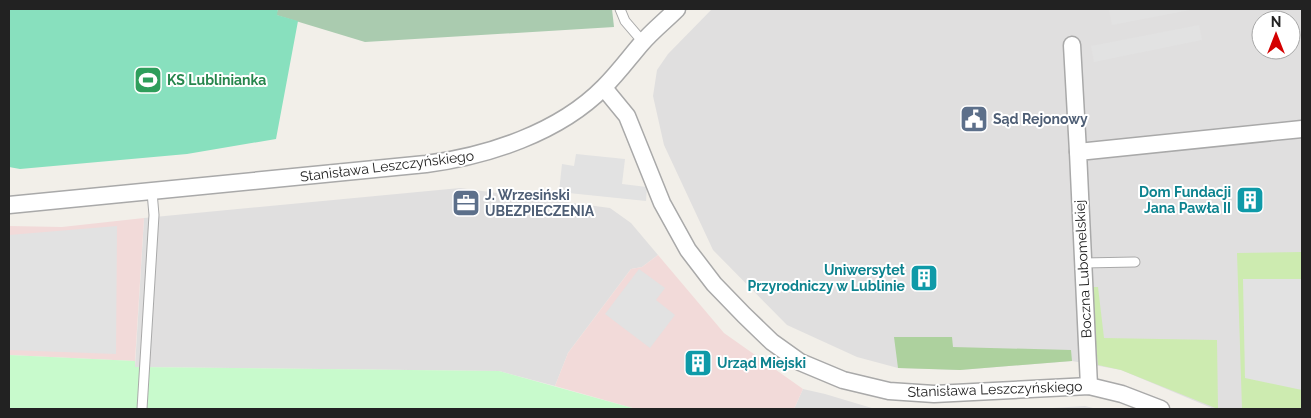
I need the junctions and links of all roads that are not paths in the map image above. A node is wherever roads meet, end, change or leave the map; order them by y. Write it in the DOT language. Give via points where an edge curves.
graph roads {
  1 [pos="620,9"];
  2 [pos="676,9"];
  3 [pos="643,42"];
  4 [pos="1072,45"];
  5 [pos="604,88"];
  6 [pos="1302,128"];
  7 [pos="1078,152"];
  8 [pos="152,192"];
  9 [pos="9,205"];
  10 [pos="1135,262"];
  11 [pos="1083,263"];
  12 [pos="1089,386"];
  13 [pos="142,409"];
  14 [pos="1161,409"];
  1 -- 3 [label="lane" via="625,21"];
  2 -- 3 [label="street"];
  3 -- 5 [label="street"];
  4 -- 7 [label="street, Boczna Lubomelskiej"];
  5 -- 8 [label="street, Stanisława Leszczyńskiego" via="532,134 467,158"];
  5 -- 12 [label="street, Stanisława Leszczyńskiego" via="627,116 662,203 688,250 744,315 793,357 843,380 903,393"];
  6 -- 7 [label="street"];
  7 -- 11 [label="street, Boczna Lubomelskiej"];
  8 -- 9 [label="street, Stanisława Leszczyńskiego"];
  8 -- 13 [label="lane" via="154,215"];
  10 -- 11 [label="lane"];
  11 -- 12 [label="street, Boczna Lubomelskiej"];
  12 -- 14 [label="street, Stanisława Leszczyńskiego"];
}
